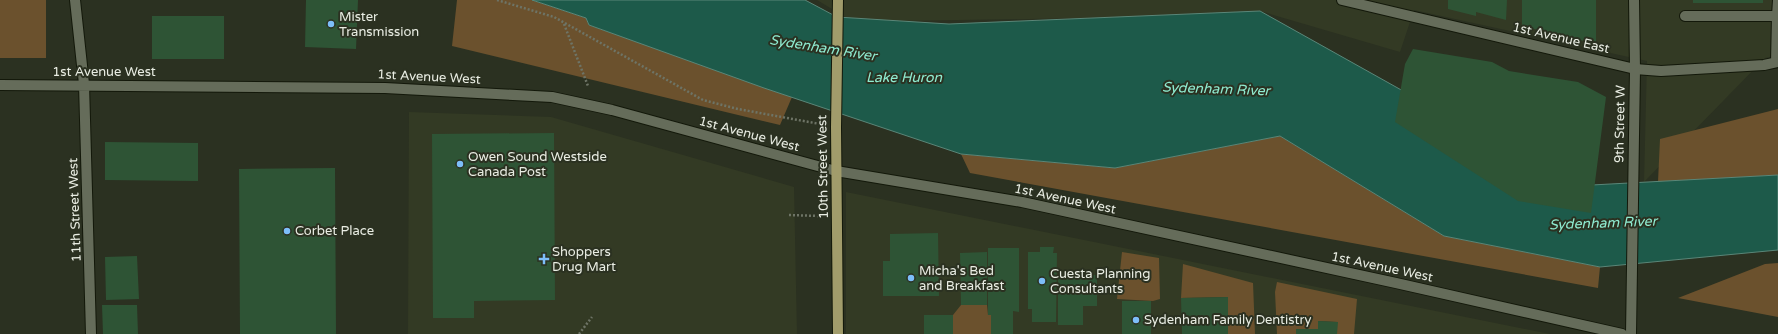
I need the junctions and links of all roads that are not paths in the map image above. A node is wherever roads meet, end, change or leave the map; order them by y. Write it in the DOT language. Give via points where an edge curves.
graph roads {
  1 [pos="75,0"];
  2 [pos="838,0"];
  3 [pos="1342,0"];
  4 [pos="1634,0"];
  5 [pos="1778,0"];
  6 [pos="1685,16"];
  7 [pos="1778,16"];
  8 [pos="1777,62"];
  9 [pos="1635,69"];
  10 [pos="84,84"];
  11 [pos="0,85"];
  12 [pos="836,171"];
  13 [pos="91,334"];
  14 [pos="838,334"];
  15 [pos="1622,334"];
  16 [pos="1631,334"];
  1 -- 10 [label="street, 11th Street West"];
  2 -- 12 [label="main road, 10th Street West"];
  3 -- 9 [label="street, 1st Avenue East"];
  4 -- 9 [label="street, 9th Street W"];
  5 -- 7 [label="street"];
  6 -- 7 [label="street"];
  7 -- 8 [label="street"];
  8 -- 9 [label="street, 1st Avenue East" via="1661,71"];
  9 -- 16 [label="street, 9th Street W"];
  10 -- 11 [label="street, 1st Avenue West"];
  10 -- 12 [label="street, 1st Avenue West" via="385,88 552,97 596,106"];
  10 -- 13 [label="street, 11th Street West"];
  12 -- 14 [label="main road, 10th Street West"];
  12 -- 15 [label="street, 1st Avenue West" via="1022,202"];
}
